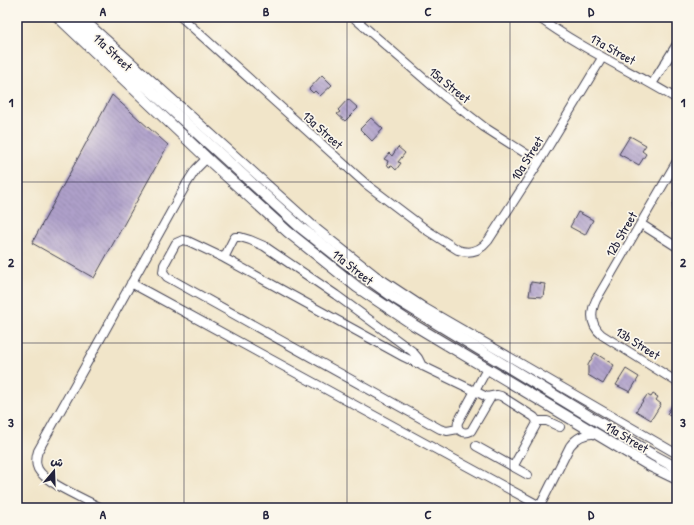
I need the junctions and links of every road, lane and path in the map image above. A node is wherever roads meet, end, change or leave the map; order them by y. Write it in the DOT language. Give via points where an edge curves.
graph roads {
  1 [pos="58,17"];
  2 [pos="181,17"];
  3 [pos="353,17"];
  4 [pos="538,17"];
  5 [pos="71,18"];
  6 [pos="677,44"];
  7 [pos="602,58"];
  8 [pos="652,84"];
  9 [pos="677,100"];
  10 [pos="207,158"];
  11 [pos="677,161"];
  12 [pos="539,162"];
  13 [pos="249,181"];
  14 [pos="641,224"];
  15 [pos="677,246"];
  16 [pos="458,250"];
  17 [pos="224,258"];
  18 [pos="131,283"];
  19 [pos="592,320"];
  20 [pos="464,331"];
  21 [pos="437,339"];
  22 [pos="469,342"];
  23 [pos="422,366"];
  24 [pos="488,369"];
  25 [pos="677,382"];
  26 [pos="475,392"];
  27 [pos="557,396"];
  28 [pos="491,397"];
  29 [pos="567,416"];
  30 [pos="537,421"];
  31 [pos="560,427"];
  32 [pos="458,429"];
  33 [pos="616,432"];
  34 [pos="597,434"];
  35 [pos="476,446"];
  36 [pos="677,454"];
  37 [pos="513,467"];
  38 [pos="677,468"];
  39 [pos="528,475"];
  40 [pos="677,479"];
  41 [pos="540,507"];
  42 [pos="101,508"];
  1 -- 10 [label="street, 11a Street"];
  2 -- 16 [label="street, 13a Street" via="366,184 428,231"];
  3 -- 12 [label="street, 15a Street" via="454,104"];
  4 -- 7 [label="street, 17a Street"];
  5 -- 13 [label="street, 11a Street"];
  5 -- 20 [label="street, 11a Street" via="87,22 336,246 394,289"];
  6 -- 8 [label="street"];
  7 -- 8 [label="street, 17a Street"];
  7 -- 12 [label="street, 10a Street"];
  8 -- 9 [label="street, 17a Street"];
  10 -- 13 [label="street" via="217,158 241,178"];
  10 -- 18 [label="street" via="196,168"];
  10 -- 21 [label="street, 11a Street" via="288,232 339,273 376,301"];
  11 -- 14 [label="street, 12b Street"];
  12 -- 16 [label="street, 10a Street" via="485,246 475,251"];
  13 -- 22 [label="street, 11a Street" via="300,227 347,264 396,299"];
  14 -- 15 [label="street"];
  14 -- 19 [label="street, 12b Street" via="593,306"];
  17 -- 23 [label="street"];
  17 -- 23 [label="street" via="236,237 261,244 412,351"];
  17 -- 32 [label="street" via="183,240 176,244 164,265 163,272 167,277 440,429"];
  18 -- 41 [label="street"];
  18 -- 42 [label="street" via="43,440 36,457 38,469 46,479"];
  19 -- 25 [label="street, 13b Street" via="602,335"];
  20 -- 22 [label="street"];
  20 -- 36 [label="street, 11a Street"];
  21 -- 24 [label="street, 11a Street"];
  21 -- 27 [label="street" via="451,342 546,398 553,399"];
  22 -- 27 [label="street, 11a Street"];
  23 -- 26 [label="street"];
  24 -- 26 [label="street"];
  24 -- 29 [label="street, 11a Street"];
  26 -- 28 [label="street"];
  26 -- 32 [label="street" via="458,422"];
  27 -- 33 [label="street, 11a Street"];
  28 -- 30 [label="street" via="501,396"];
  28 -- 32 [label="street" via="471,431 465,433"];
  29 -- 33 [label="street" via="576,413 600,428"];
  29 -- 34 [label="street, 11a Street"];
  30 -- 31 [label="street" via="547,421"];
  30 -- 37 [label="street"];
  33 -- 38 [label="street, 11a Street"];
  34 -- 40 [label="street, 11a Street"];
  34 -- 41 [label="street" via="584,435 573,442"];
  35 -- 37 [label="street"];
  37 -- 39 [label="street"];
}
